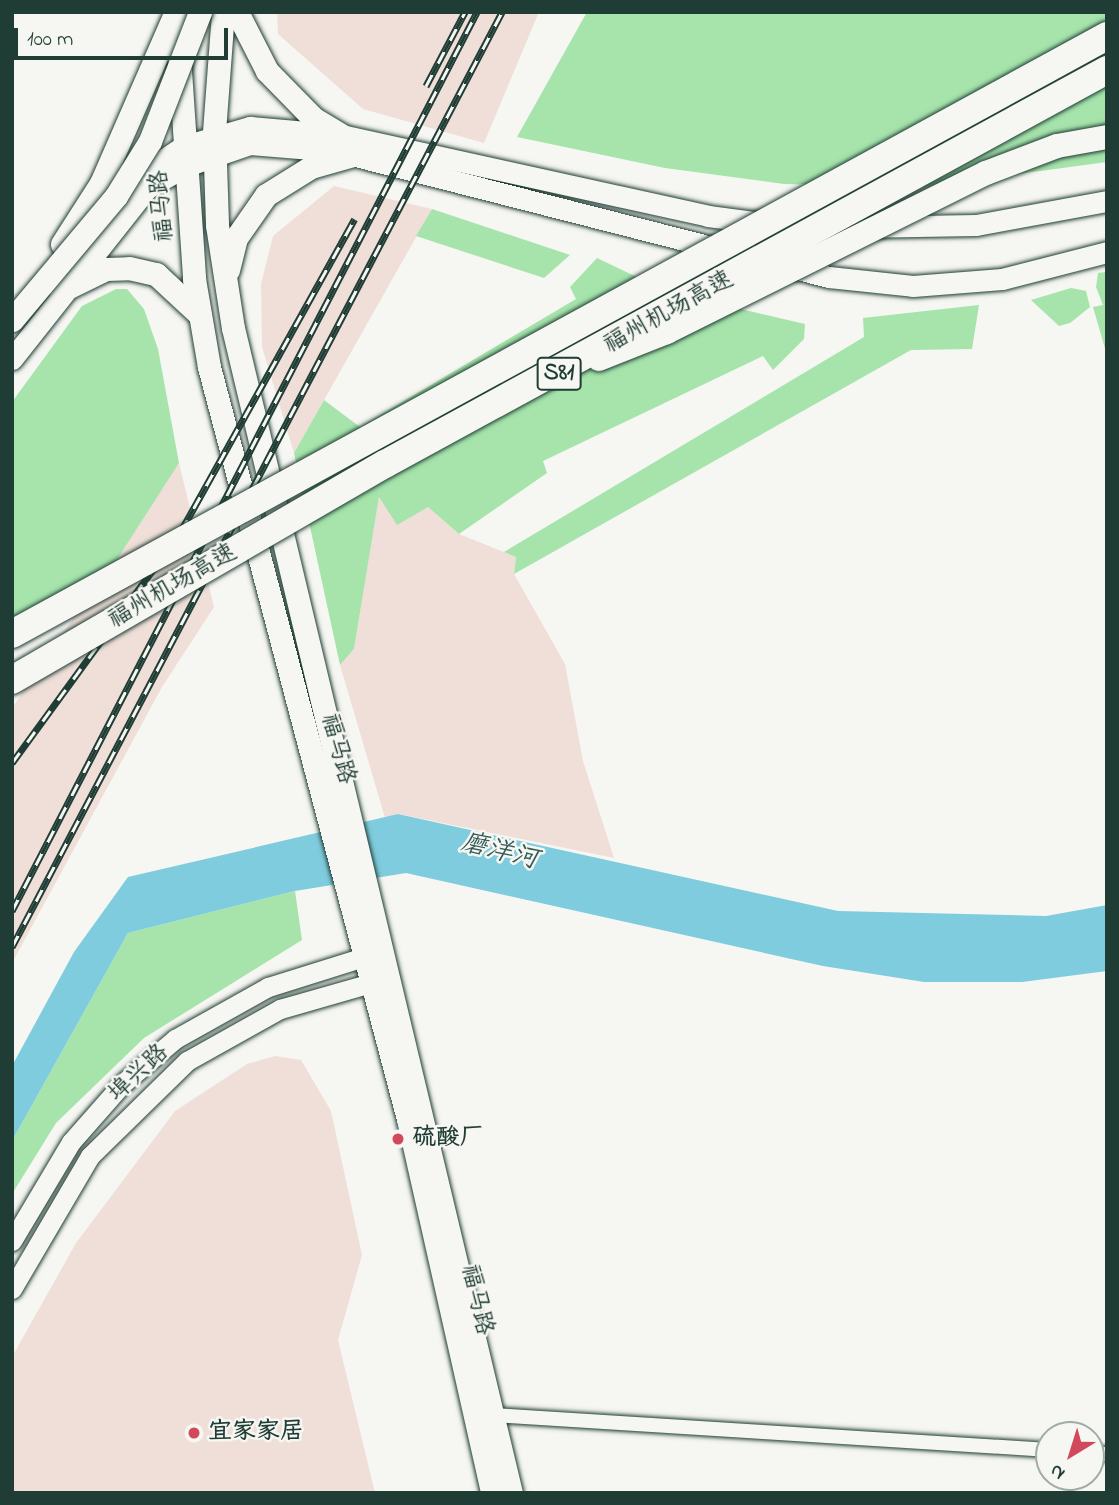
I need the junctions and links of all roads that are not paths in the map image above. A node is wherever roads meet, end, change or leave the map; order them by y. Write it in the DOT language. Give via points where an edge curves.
graph roads {
  1 [pos="176,12"];
  2 [pos="200,12"];
  3 [pos="223,12"];
  4 [pos="237,12"];
  5 [pos="1107,36"];
  6 [pos="1107,70"];
  7 [pos="341,135"];
  8 [pos="1107,137"];
  9 [pos="215,143"];
  10 [pos="354,155"];
  11 [pos="185,156"];
  12 [pos="1107,201"];
  13 [pos="62,244"];
  14 [pos="1107,252"];
  15 [pos="225,283"];
  16 [pos="61,291"];
  17 [pos="12,302"];
  18 [pos="200,315"];
  19 [pos="12,320"];
  20 [pos="12,359"];
  21 [pos="550,379"];
  22 [pos="12,634"];
  23 [pos="12,680"];
  24 [pos="364,957"];
  25 [pos="371,983"];
  26 [pos="12,1241"];
  27 [pos="12,1289"];
  28 [pos="493,1415"];
  29 [pos="1035,1449"];
  30 [pos="492,1493"];
  31 [pos="511,1493"];
  1 -- 11 [label="main road, 福马路"];
  1 -- 13 [label="main road" via="101,183"];
  2 -- 19 [label="main road, bridge" via="150,141 116,196"];
  3 -- 9 [label="main road, 福马路"];
  4 -- 7 [label="main road" via="267,71 313,118"];
  5 -- 22 [label="highway, 福州机场高速 / S81, bridge"];
  6 -- 21 [label="highway, 福州机场高速 / S81, bridge"];
  7 -- 9 [label="main road" via="274,127"];
  7 -- 12 [label="main road" via="708,216 799,228 976,225"];
  8 -- 21 [label="highway, bridge" via="1057,146 985,173 667,332"];
  9 -- 10 [label="main road" via="258,143"];
  9 -- 11 [label="main road"];
  9 -- 15 [label="main road, 福马路"];
  10 -- 14 [label="main road" via="829,278 914,286 1002,279"];
  10 -- 15 [label="main road" via="311,167 266,195 236,238"];
  11 -- 13 [label="main road" via="135,174"];
  11 -- 16 [label="main road" via="138,197 124,225"];
  11 -- 18 [label="main road, 福马路"];
  13 -- 17 [label="main road"];
  15 -- 28 [label="main road, 福马路"];
  16 -- 18 [label="main road" via="106,269 130,268 156,274"];
  16 -- 20 [label="main road"];
  18 -- 24 [label="main road, 福马路"];
  21 -- 23 [label="highway, 福州机场高速 / S81, bridge" via="385,464"];
  24 -- 25 [label="main road, 福马路"];
  24 -- 26 [label="street, 埠兴路" via="268,987 175,1038 122,1084 71,1142"];
  25 -- 27 [label="street, 埠兴路" via="280,1009 187,1061 90,1156"];
  25 -- 30 [label="main road, 福马路"];
  28 -- 29 [label="street"];
  28 -- 31 [label="main road, 福马路"];
}
